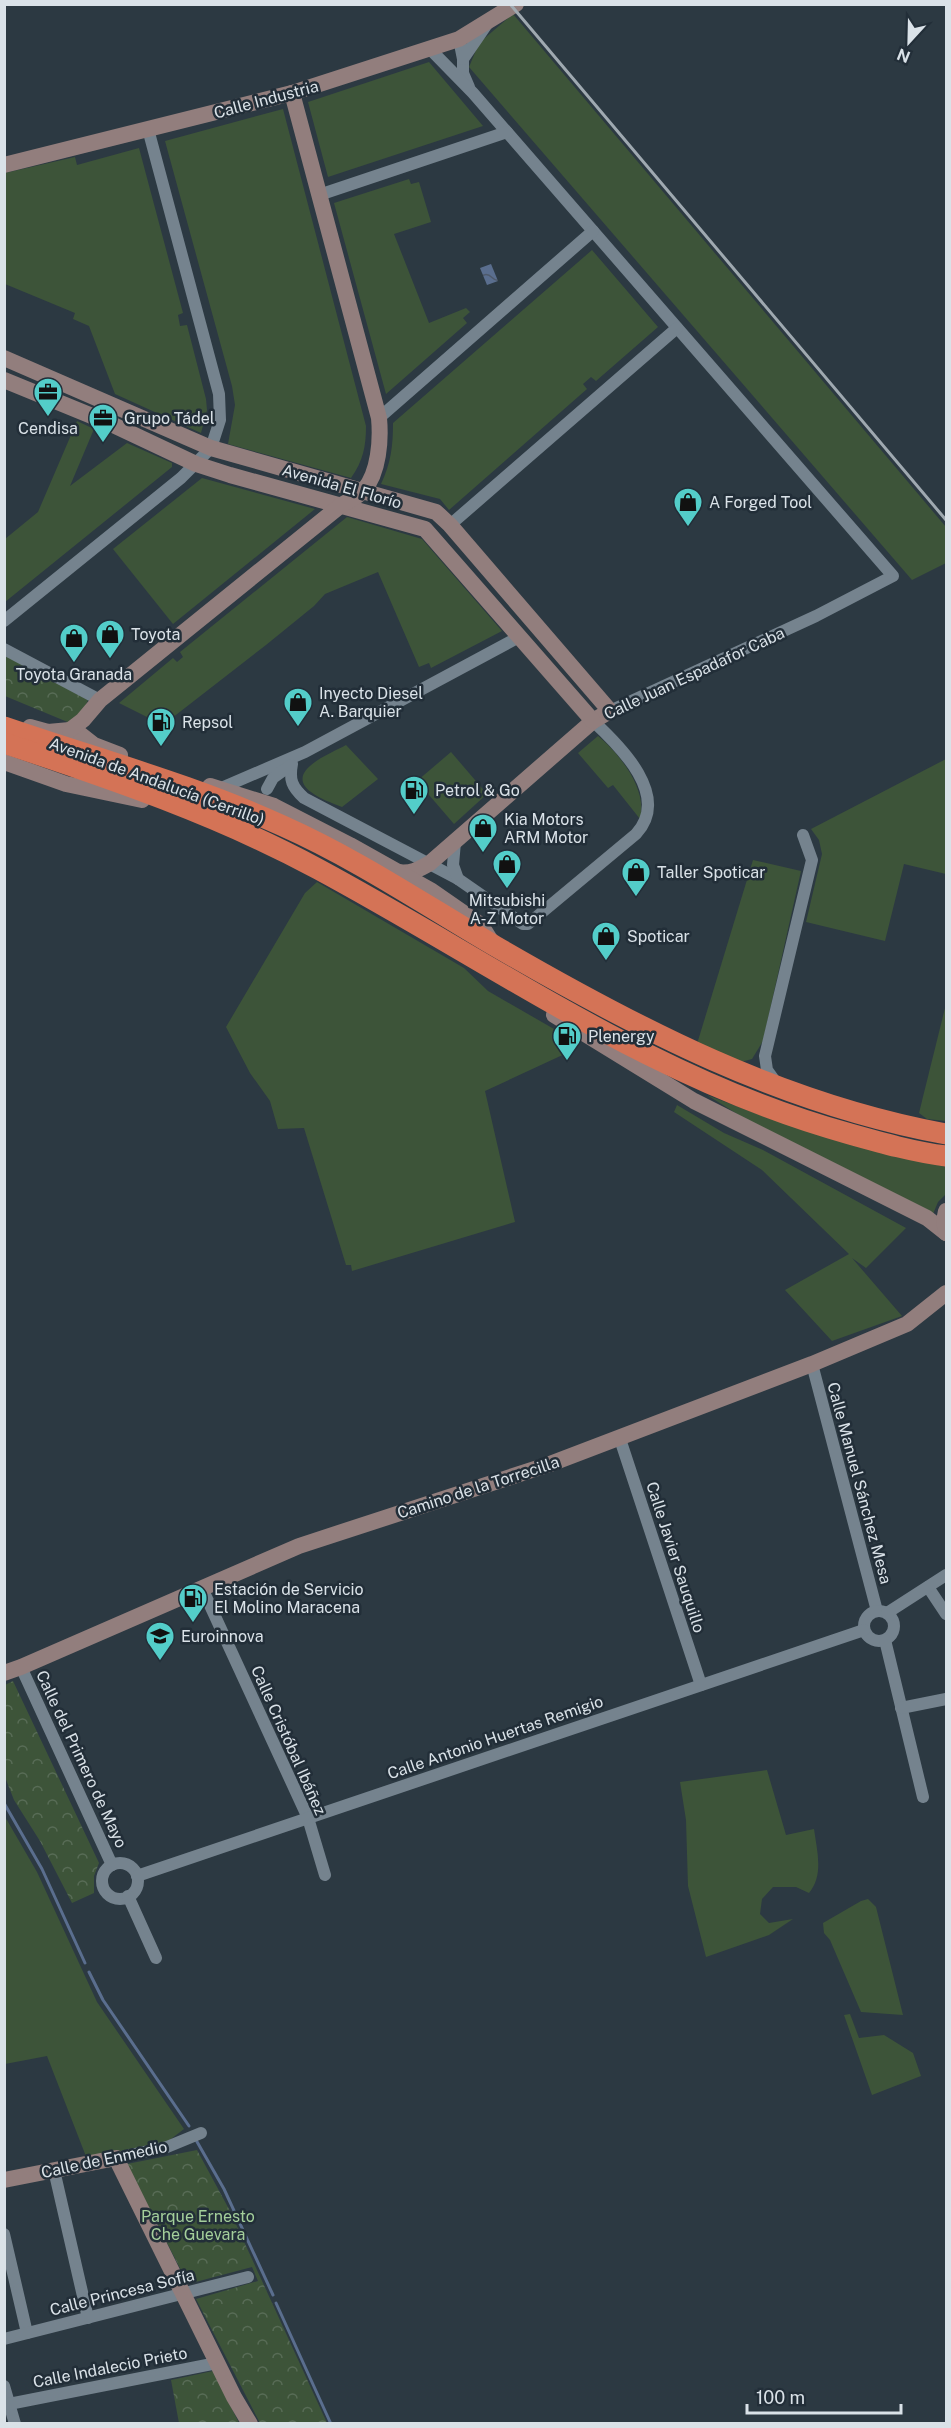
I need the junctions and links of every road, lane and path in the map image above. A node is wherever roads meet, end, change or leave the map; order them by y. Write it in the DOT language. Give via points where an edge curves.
graph roads {
  1 [pos="516,4"];
  2 [pos="487,24"];
  3 [pos="459,39"];
  4 [pos="429,48"];
  5 [pos="463,59"];
  6 [pos="292,93"];
  7 [pos="473,93"];
  8 [pos="148,129"];
  9 [pos="507,132"];
  10 [pos="4,165"];
  11 [pos="319,195"];
  12 [pos="593,231"];
  13 [pos="677,328"];
  14 [pos="4,358"];
  15 [pos="4,380"];
  16 [pos="379,418"];
  17 [pos="211,448"];
  18 [pos="196,464"];
  19 [pos="363,491"];
  20 [pos="340,506"];
  21 [pos="450,525"];
  22 [pos="435,539"];
  23 [pos="4,621"];
  24 [pos="535,624"];
  25 [pos="519,637"];
  26 [pos="4,649"];
  27 [pos="96,705"];
  28 [pos="610,711"];
  29 [pos="593,721"];
  30 [pos="8,723"];
  31 [pos="4,744"];
  32 [pos="55,748"];
  33 [pos="305,752"];
  34 [pos="88,760"];
  35 [pos="4,762"];
  36 [pos="292,764"];
  37 [pos="247,779"];
  38 [pos="219,789"];
  39 [pos="267,789"];
  40 [pos="274,806"];
  41 [pos="803,835"];
  42 [pos="455,842"];
  43 [pos="350,845"];
  44 [pos="430,863"];
  45 [pos="369,871"];
  46 [pos="398,872"];
  47 [pos="459,879"];
  48 [pos="432,891"];
  49 [pos="495,946"];
  50 [pos="474,960"];
  51 [pos="765,1056"];
  52 [pos="727,1068"];
  53 [pos="782,1089"];
  54 [pos="946,1134"];
  55 [pos="946,1156"];
  56 [pos="946,1211"];
  57 [pos="946,1233"];
  58 [pos="946,1293"];
  59 [pos="812,1364"];
  60 [pos="620,1439"];
  61 [pos="946,1575"];
  62 [pos="928,1587"];
  63 [pos="202,1588"];
  64 [pos="882,1612"];
  65 [pos="946,1614"];
  66 [pos="864,1630"];
  67 [pos="885,1640"];
  68 [pos="21,1668"];
  69 [pos="4,1673"];
  70 [pos="701,1686"];
  71 [pos="946,1699"];
  72 [pos="901,1708"];
  73 [pos="923,1797"];
  74 [pos="308,1818"];
  75 [pos="112,1865"];
  76 [pos="325,1875"];
  77 [pos="137,1876"];
  78 [pos="128,1896"];
  79 [pos="156,1958"];
  80 [pos="201,2133"];
  81 [pos="116,2158"];
  82 [pos="54,2170"];
  83 [pos="4,2180"];
  84 [pos="4,2234"];
  85 [pos="248,2277"];
  86 [pos="184,2293"];
  87 [pos="88,2318"];
  88 [pos="27,2333"];
  89 [pos="4,2339"];
  90 [pos="217,2362"];
  91 [pos="4,2385"];
  92 [pos="9,2404"];
  93 [pos="15,2424"];
  94 [pos="250,2424"];
  1 -- 2 [label="street, Calle Industria"];
  2 -- 3 [label="street, Calle Industria"];
  2 -- 5 [label="street"];
  3 -- 4 [label="street, Calle Industria"];
  3 -- 5 [label="street"];
  4 -- 6 [label="street, Calle Industria"];
  4 -- 7 [label="street"];
  5 -- 7 [label="street" via="463,73"];
  6 -- 8 [label="street, Calle Industria"];
  6 -- 11 [label="street"];
  7 -- 9 [label="street"];
  8 -- 10 [label="street, Calle Industria"];
  8 -- 17 [label="street" via="219,394 220,420"];
  9 -- 11 [label="street"];
  9 -- 12 [label="street"];
  11 -- 16 [label="street"];
  12 -- 13 [label="street"];
  12 -- 16 [label="street"];
  13 -- 21 [label="street"];
  13 -- 28 [label="street, Calle Juan Espadafor Caba" via="893,576"];
  14 -- 17 [label="street, Avenida El Florío"];
  15 -- 18 [label="street, Avenida El Florío"];
  16 -- 19 [label="street" via="378,454"];
  17 -- 18 [label="street"];
  17 -- 19 [label="street, Avenida El Florío"];
  18 -- 20 [label="street, Avenida El Florío"];
  18 -- 23 [label="street"];
  19 -- 20 [label="street"];
  19 -- 21 [label="street, Avenida El Florío" via="436,512"];
  20 -- 22 [label="street, Avenida El Florío" via="425,529"];
  20 -- 27 [label="street"];
  21 -- 22 [label="street"];
  21 -- 24 [label="street, Avenida El Florío"];
  22 -- 25 [label="street, Avenida El Florío"];
  24 -- 25 [label="street"];
  24 -- 28 [label="street, Avenida El Florío"];
  25 -- 29 [label="street, Avenida El Florío"];
  25 -- 33 [label="street"];
  26 -- 27 [label="street"];
  27 -- 32 [label="street"];
  27 -- 34 [label="street"];
  28 -- 29 [label="street, Calle Juan Espadafor Caba"];
  29 -- 42 [label="street, Calle Juan Espadafor Caba"];
  29 -- 47 [label="street" via="616,742 646,787 650,807 643,826 528,924"];
  30 -- 32 [label="highway, Avenida de Andalucía (Cerrillo)"];
  31 -- 32 [label="highway, Avenida de Andalucía (Cerrillo)"];
  32 -- 34 [label="highway, Avenida de Andalucía (Cerrillo)"];
  32 -- 34 [label="street, Avenida de Andalucía (Cerrillo)"];
  32 -- 35 [label="street, Avenida de Andalucía (Cerrillo)"];
  33 -- 36 [label="street"];
  33 -- 37 [label="street"];
  34 -- 38 [label="street, Avenida de Andalucía (Cerrillo)"];
  34 -- 45 [label="highway, Avenida de Andalucía (Cerrillo)" via="201,793 282,826"];
  34 -- 50 [label="highway, Avenida de Andalucía (Cerrillo)" via="318,869"];
  36 -- 39 [label="street" via="273,777"];
  36 -- 44 [label="street" via="289,778 304,798"];
  37 -- 38 [label="street"];
  37 -- 39 [label="street"];
  38 -- 40 [label="street, Avenida de Andalucía (Cerrillo)"];
  39 -- 40 [label="street"];
  40 -- 43 [label="street, Avenida de Andalucía (Cerrillo)"];
  41 -- 51 [label="street" via="812,860"];
  42 -- 44 [label="street, Calle Juan Espadafor Caba"];
  42 -- 47 [label="street" via="453,865"];
  43 -- 45 [label="street"];
  43 -- 46 [label="street, Avenida de Andalucía (Cerrillo)"];
  44 -- 46 [label="street" via="417,871"];
  44 -- 47 [label="street"];
  44 -- 48 [label="street" via="428,879"];
  45 -- 49 [label="highway, Avenida de Andalucía (Cerrillo)"];
  46 -- 48 [label="street, Avenida de Andalucía (Cerrillo)"];
  48 -- 49 [label="street, Avenida de Andalucía (Cerrillo)" via="481,925"];
  49 -- 52 [label="highway, Avenida de Andalucía (Cerrillo)" via="620,1016"];
  50 -- 55 [label="highway, Avenida de Andalucía (Cerrillo)" via="602,1032 751,1101 814,1125"];
  50 -- 57 [label="street" via="493,980 694,1101 927,1218"];
  51 -- 52 [label="street" via="748,1067"];
  51 -- 53 [label="street" via="767,1070"];
  52 -- 53 [label="highway, Avenida de Andalucía (Cerrillo)"];
  53 -- 54 [label="highway, Avenida de Andalucía (Cerrillo)" via="869,1118"];
  56 -- 57 [label="street"];
  58 -- 59 [label="street, Camino de la Torrecilla" via="907,1324"];
  59 -- 60 [label="street, Camino de la Torrecilla"];
  59 -- 64 [label="street, Calle Manuel Sánchez Mesa"];
  60 -- 63 [label="street, Camino de la Torrecilla" via="299,1546"];
  60 -- 70 [label="street, Calle Javier Sauquillo"];
  61 -- 62 [label="street"];
  62 -- 64 [label="street"];
  62 -- 65 [label="street"];
  63 -- 68 [label="street, Camino de la Torrecilla"];
  63 -- 74 [label="street, Calle Cristóbal Ibáñez"];
  64 -- 66 [label="street" via="867,1616"];
  64 -- 67 [label="street" via="892,1618 894,1628"];
  66 -- 67 [label="street" via="871,1639"];
  66 -- 70 [label="street, Calle Antonio Huertas Remigio"];
  67 -- 72 [label="street"];
  68 -- 69 [label="street, Camino de la Torrecilla"];
  68 -- 75 [label="street, Calle del Primero de Mayo"];
  70 -- 74 [label="street, Calle Antonio Huertas Remigio"];
  71 -- 72 [label="street"];
  72 -- 73 [label="street"];
  74 -- 76 [label="street, Calle Cristóbal Ibáñez"];
  74 -- 77 [label="street, Calle Antonio Huertas Remigio"];
  75 -- 77 [label="street" via="127,1864"];
  75 -- 78 [label="street" via="103,1877 104,1888 117,1898"];
  77 -- 78 [label="street" via="136,1888"];
  78 -- 79 [label="street"];
  80 -- 81 [label="street, Calle de Enmedio" via="167,2147"];
  81 -- 82 [label="street, Calle de Enmedio"];
  81 -- 86 [label="street"];
  82 -- 83 [label="street, Calle de Enmedio"];
  82 -- 87 [label="street"];
  84 -- 88 [label="street"];
  85 -- 86 [label="street, Calle Princesa Sofía"];
  86 -- 87 [label="street, Calle Princesa Sofía"];
  86 -- 90 [label="street"];
  87 -- 88 [label="street, Calle Princesa Sofía"];
  88 -- 89 [label="street, Calle Princesa Sofía"];
  90 -- 92 [label="street, Calle Indalecio Prieto"];
  90 -- 94 [label="street"];
  91 -- 92 [label="street"];
  92 -- 93 [label="street"];
}
